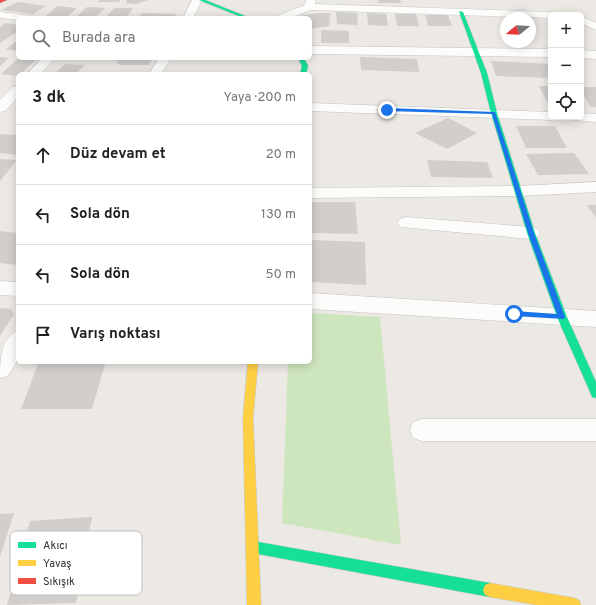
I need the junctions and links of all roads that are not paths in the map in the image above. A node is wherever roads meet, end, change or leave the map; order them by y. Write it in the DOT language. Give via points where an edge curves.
graph roads {
  1 [pos="4,0"];
  2 [pos="197,0"];
  3 [pos="201,0"];
  4 [pos="0,2"];
  5 [pos="310,4"];
  6 [pos="461,12"];
  7 [pos="548,15"];
  8 [pos="0,16"];
  9 [pos="189,16"];
  10 [pos="243,16"];
  11 [pos="285,16"];
  12 [pos="16,17"];
  13 [pos="596,17"];
  14 [pos="584,18"];
  15 [pos="584,20"];
  16 [pos="596,28"];
  17 [pos="312,50"];
  18 [pos="476,51"];
  19 [pos="548,53"];
  20 [pos="584,54"];
  21 [pos="596,55"];
  22 [pos="47,60"];
  23 [pos="164,60"];
  24 [pos="301,60"];
  25 [pos="35,72"];
  26 [pos="156,72"];
  27 [pos="304,72"];
  28 [pos="14,87"];
  29 [pos="312,107"];
  30 [pos="0,108"];
  31 [pos="494,113"];
  32 [pos="548,116"];
  33 [pos="584,117"];
  34 [pos="596,118"];
  35 [pos="596,187"];
  36 [pos="519,191"];
  37 [pos="312,193"];
  38 [pos="406,223"];
  39 [pos="531,233"];
  40 [pos="0,288"];
  41 [pos="16,289"];
  42 [pos="312,301"];
  43 [pos="562,317"];
  44 [pos="596,319"];
  45 [pos="16,343"];
  46 [pos="253,364"];
  47 [pos="0,369"];
  48 [pos="596,394"];
  49 [pos="422,430"];
  50 [pos="596,430"];
  51 [pos="252,547"];
  52 [pos="254,605"];
  53 [pos="574,605"];
  1 -- 4 [label="street"];
  2 -- 9 [label="street"];
  3 -- 10 [label="street"];
  5 -- 6 [label="street"];
  5 -- 11 [label="street"];
  6 -- 7 [label="street"];
  6 -- 18 [label="street"];
  8 -- 12 [label="street"];
  13 -- 14 [label="street"];
  15 -- 16 [label="street"];
  17 -- 18 [label="street"];
  18 -- 19 [label="street"];
  18 -- 31 [label="street"];
  20 -- 21 [label="street"];
  22 -- 25 [label="street"];
  23 -- 26 [label="street"];
  24 -- 27 [label="street" via="305,66"];
  28 -- 30 [label="street"];
  29 -- 31 [label="street"];
  31 -- 32 [label="street"];
  31 -- 36 [label="street"];
  33 -- 34 [label="street"];
  35 -- 36 [label="street"];
  36 -- 37 [label="street"];
  36 -- 39 [label="street"];
  38 -- 39 [label="street"];
  39 -- 43 [label="street"];
  40 -- 41 [label="street"];
  42 -- 43 [label="street"];
  43 -- 44 [label="street"];
  43 -- 48 [label="street"];
  45 -- 47 [label="street"];
  46 -- 51 [label="street" via="248,418"];
  49 -- 50 [label="street"];
  51 -- 52 [label="street"];
  51 -- 53 [label="street"];
}
